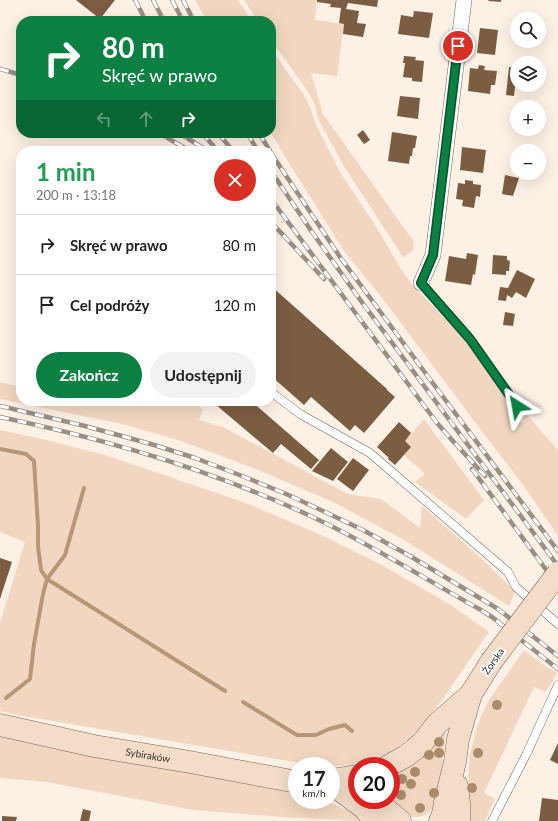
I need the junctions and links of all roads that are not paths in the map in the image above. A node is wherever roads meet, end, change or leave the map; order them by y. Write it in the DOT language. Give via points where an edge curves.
graph roads {
  1 [pos="464,0"];
  2 [pos="421,283"];
  3 [pos="276,396"];
  4 [pos="517,406"];
  5 [pos="558,573"];
  6 [pos="558,624"];
  7 [pos="558,685"];
  8 [pos="471,694"];
  9 [pos="0,725"];
  10 [pos="400,759"];
  11 [pos="455,762"];
  12 [pos="288,780"];
  13 [pos="348,783"];
  14 [pos="340,789"];
  15 [pos="386,809"];
  16 [pos="375,821"];
  17 [pos="400,821"];
  18 [pos="440,821"];
  19 [pos="458,821"];
  20 [pos="492,821"];
  1 -- 2 [label="street" via="433,255"];
  2 -- 4 [label="lane" via="470,339"];
  3 -- 6 [label="lane" via="300,414 370,453 508,572 516,587"];
  5 -- 8 [label="main road, Żorska, bridge" via="491,662"];
  7 -- 20 [label="lane"];
  8 -- 10 [label="main road" via="437,724 423,742"];
  8 -- 11 [label="main road, Żorska" via="458,739"];
  9 -- 12 [label="main road, Sybiraków" via="94,746"];
  11 -- 18 [label="main road, Żorska"];
  11 -- 19 [label="main road, Żorska"];
  13 -- 14 [label="main road"];
  14 -- 16 [label="main road" via="364,808"];
  15 -- 17 [label="main road"];
}
